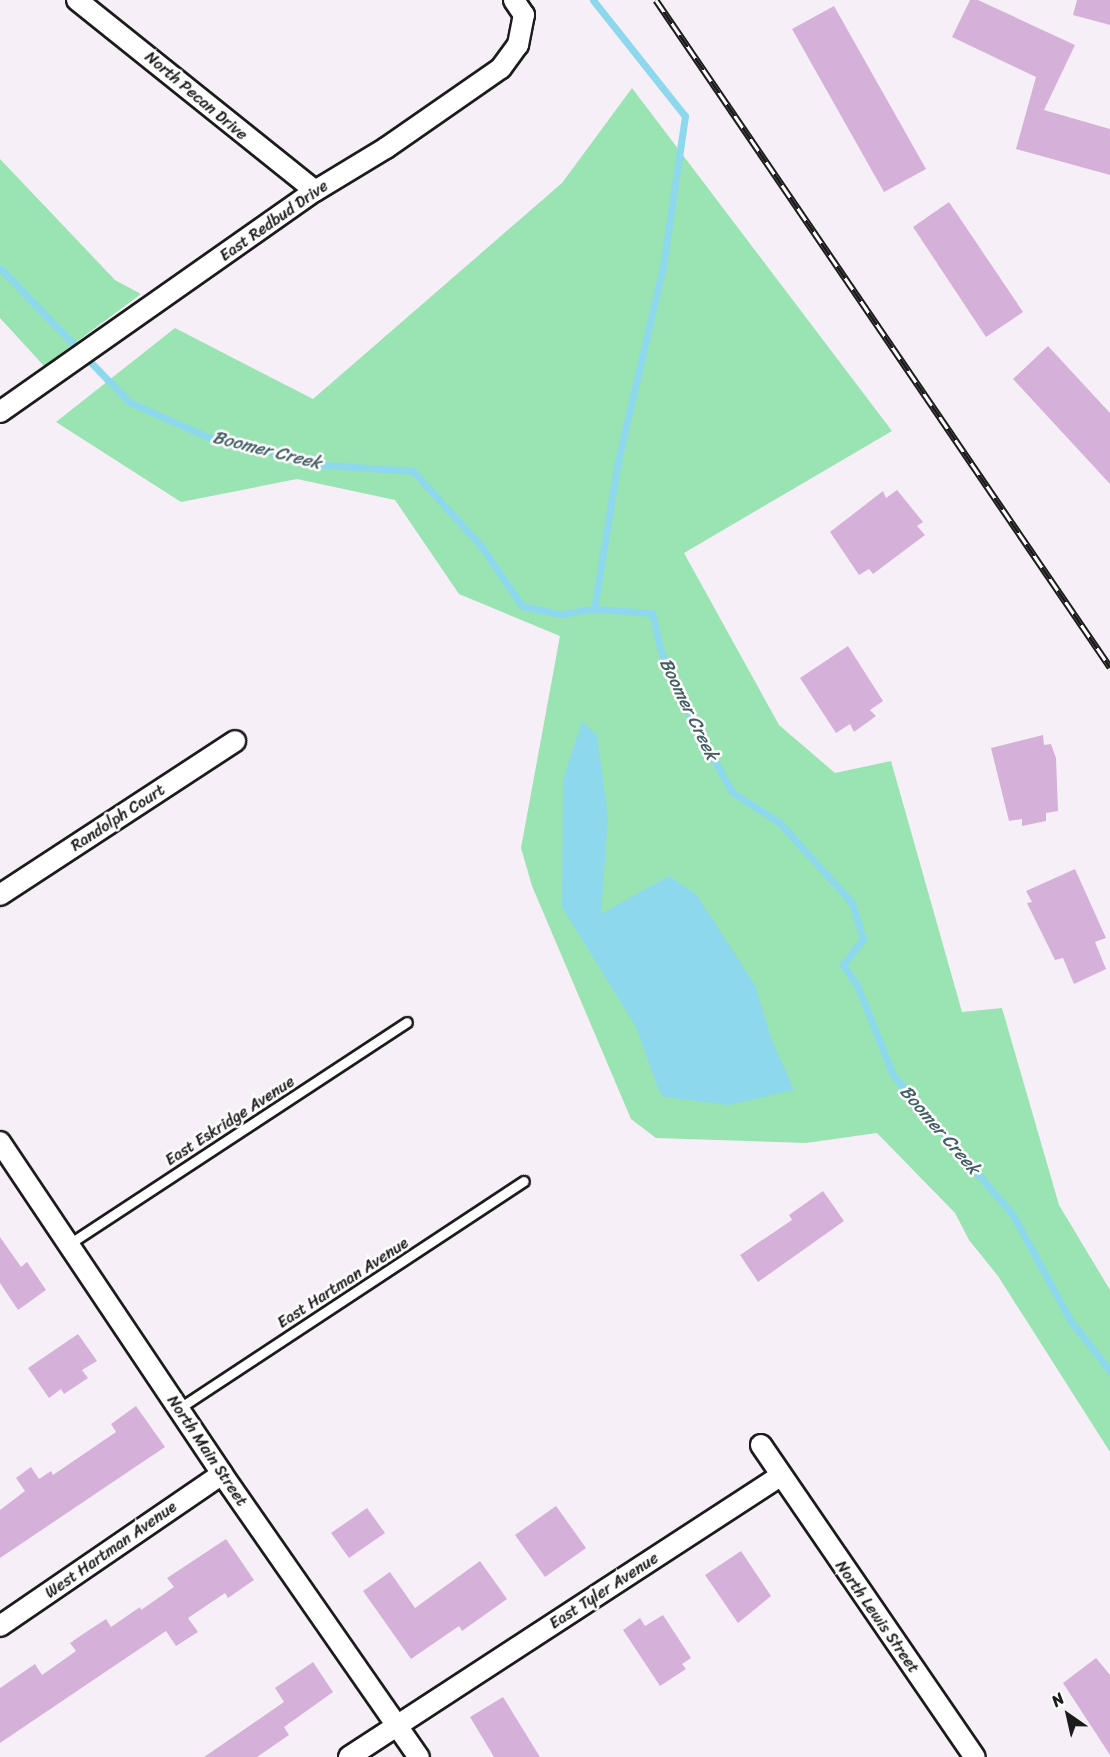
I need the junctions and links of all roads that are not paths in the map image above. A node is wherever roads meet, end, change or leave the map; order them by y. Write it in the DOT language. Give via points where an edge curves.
graph roads {
  1 [pos="77,0"];
  2 [pos="519,7"];
  3 [pos="315,191"];
  4 [pos="0,412"];
  5 [pos="235,741"];
  6 [pos="0,895"];
  7 [pos="407,1022"];
  8 [pos="0,1142"];
  9 [pos="524,1181"];
  10 [pos="69,1244"];
  11 [pos="178,1409"];
  12 [pos="761,1445"];
  13 [pos="222,1474"];
  14 [pos="780,1476"];
  15 [pos="0,1626"];
  16 [pos="398,1725"];
  17 [pos="349,1757"];
  18 [pos="420,1757"];
  19 [pos="975,1757"];
  1 -- 3 [label="street, North Pecan Drive"];
  2 -- 3 [label="street, East Redbud Drive" via="518,45 501,68 386,148"];
  3 -- 4 [label="street, East Redbud Drive"];
  5 -- 6 [label="street, Randolph Court"];
  7 -- 10 [label="lane, East Eskridge Avenue"];
  8 -- 10 [label="street, North Main Street"];
  9 -- 11 [label="lane, East Hartman Avenue"];
  10 -- 11 [label="street, North Main Street"];
  11 -- 13 [label="street, North Main Street"];
  12 -- 14 [label="street"];
  13 -- 15 [label="street, West Hartman Avenue"];
  13 -- 16 [label="street, North Main Street"];
  14 -- 16 [label="street, East Tyler Avenue"];
  14 -- 19 [label="street, North Lewis Street"];
  16 -- 17 [label="street, East Tyler Avenue"];
  16 -- 18 [label="street, North Main Street"];
}
